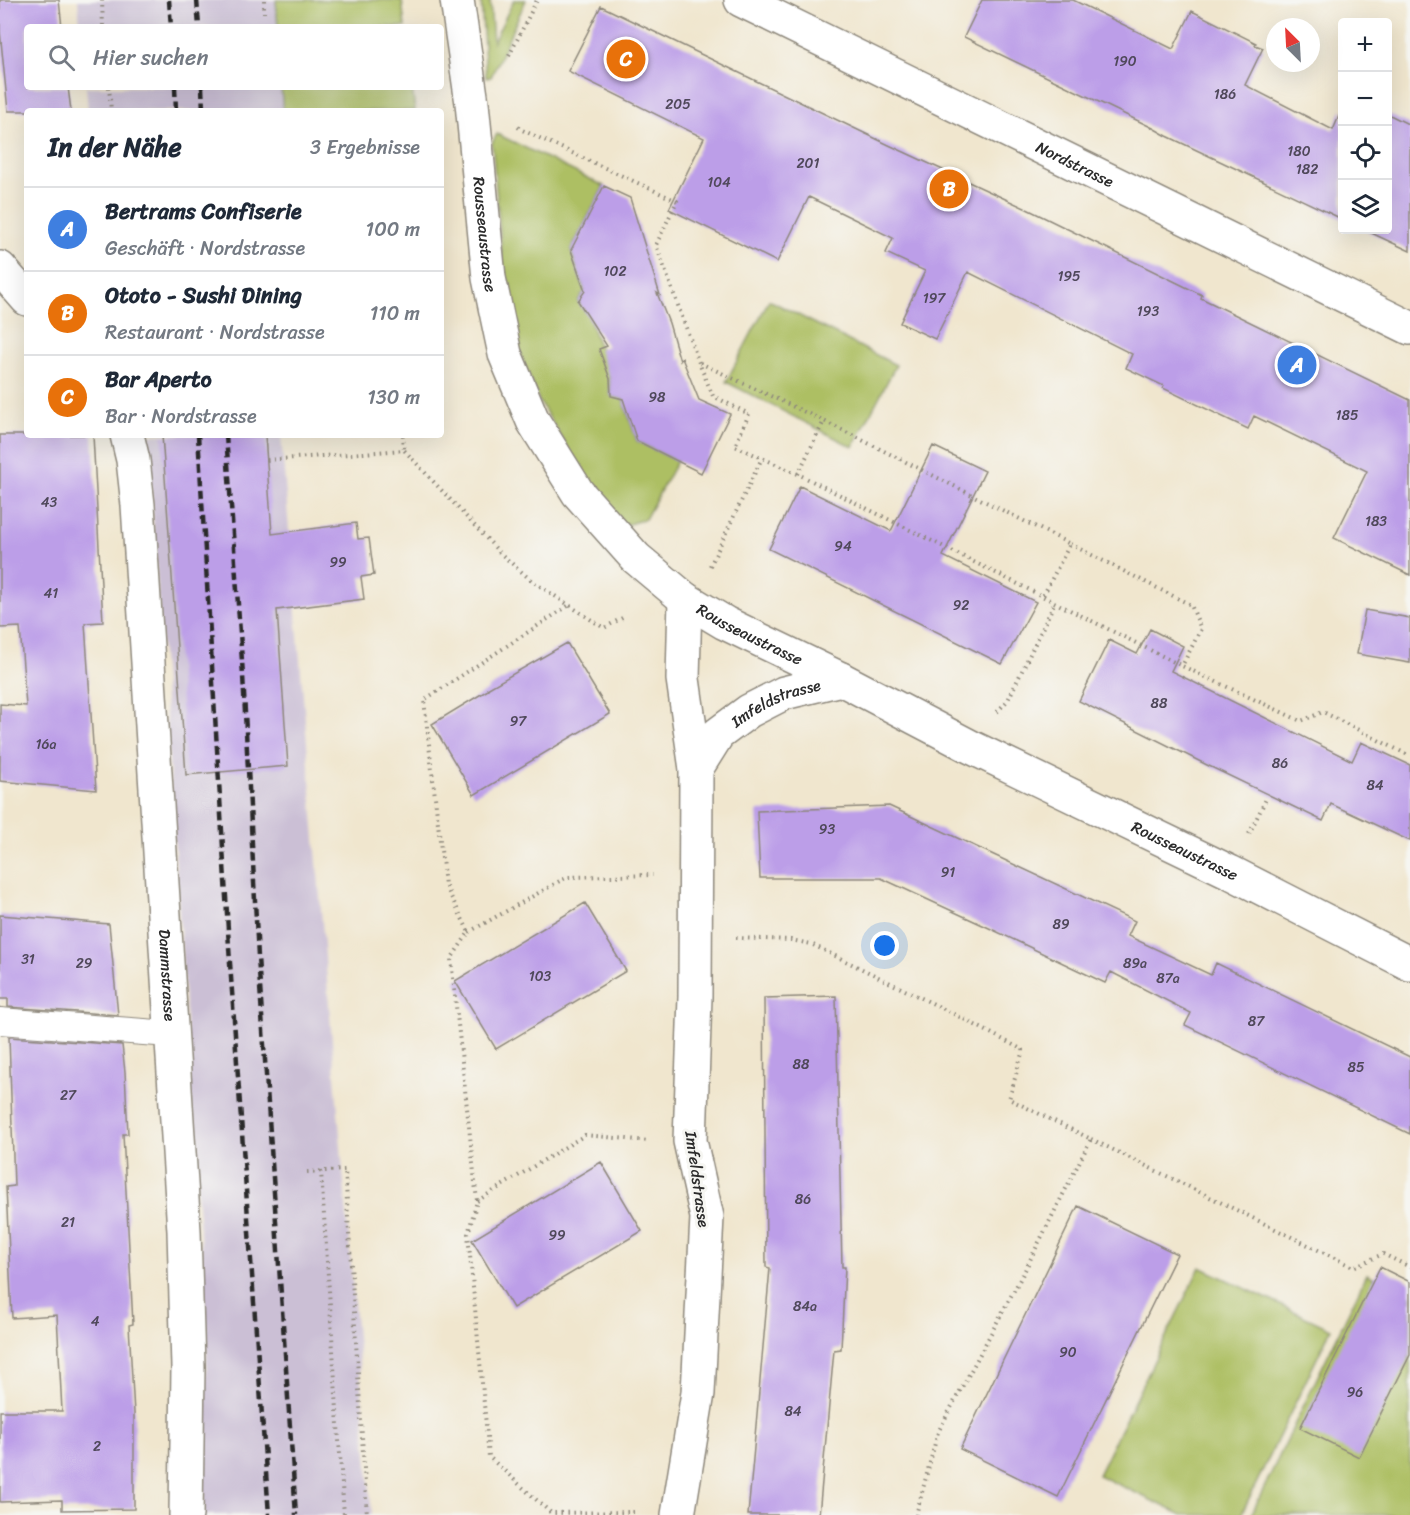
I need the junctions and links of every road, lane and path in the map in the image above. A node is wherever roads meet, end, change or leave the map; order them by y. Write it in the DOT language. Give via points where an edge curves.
graph roads {
  1 [pos="102,0"];
  2 [pos="264,0"];
  3 [pos="457,0"];
  4 [pos="537,0"];
  5 [pos="741,0"];
  6 [pos="264,13"];
  7 [pos="103,24"];
  8 [pos="507,60"];
  9 [pos="109,90"];
  10 [pos="111,108"];
  11 [pos="513,123"];
  12 [pos="0,268"];
  13 [pos="24,296"];
  14 [pos="1410,328"];
  15 [pos="699,363"];
  16 [pos="824,421"];
  17 [pos="128,438"];
  18 [pos="403,438"];
  19 [pos="404,450"];
  20 [pos="762,458"];
  21 [pos="267,460"];
  22 [pos="798,474"];
  23 [pos="1070,544"];
  24 [pos="709,569"];
  25 [pos="1042,596"];
  26 [pos="685,599"];
  27 [pos="1055,602"];
  28 [pos="568,606"];
  29 [pos="624,617"];
  30 [pos="1182,666"];
  31 [pos="841,679"];
  32 [pos="993,717"];
  33 [pos="1410,756"];
  34 [pos="696,769"];
  35 [pos="1266,799"];
  36 [pos="1246,839"];
  37 [pos="663,874"];
  38 [pos="469,932"];
  39 [pos="726,938"];
  40 [pos="1410,964"];
  41 [pos="0,1021"];
  42 [pos="170,1034"];
  43 [pos="1091,1139"];
  44 [pos="653,1141"];
  45 [pos="321,1171"];
  46 [pos="307,1172"];
  47 [pos="477,1201"];
  48 [pos="1410,1267"];
  49 [pos="646,1512"];
  50 [pos="186,1515"];
  51 [pos="344,1515"];
  52 [pos="367,1515"];
  53 [pos="678,1515"];
  54 [pos="916,1515"];
  1 -- 7 [label="path"];
  2 -- 6 [label="path"];
  3 -- 26 [label="street, Rousseaustrasse" via="472,103 489,278 505,354 533,421 578,493 636,558"];
  4 -- 8 [label="path"];
  5 -- 14 [label="street, Nordstrasse"];
  9 -- 10 [label="path"];
  11 -- 15 [label="path" via="677,201 656,245"];
  12 -- 13 [label="street"];
  15 -- 16 [label="path"];
  15 -- 20 [label="path" via="714,396 749,414 735,446"];
  16 -- 22 [label="path"];
  16 -- 23 [label="path"];
  17 -- 42 [label="street, Dammstrasse" via="138,505"];
  18 -- 19 [label="path"];
  19 -- 21 [label="path"];
  19 -- 28 [label="path" via="501,554"];
  20 -- 22 [label="path"];
  20 -- 24 [label="path"];
  22 -- 25 [label="path"];
  23 -- 25 [label="path"];
  23 -- 30 [label="path" via="1191,605 1201,629"];
  25 -- 27 [label="path"];
  26 -- 31 [label="street, Rousseaustrasse" via="725,623"];
  26 -- 34 [label="street, Imfeldstrasse" via="683,679"];
  27 -- 30 [label="path"];
  27 -- 32 [label="path" via="1008,700"];
  28 -- 29 [label="path" via="604,628"];
  28 -- 38 [label="path" via="423,700 445,885"];
  30 -- 33 [label="path" via="1301,721 1323,712"];
  31 -- 34 [label="street, Imfeldstrasse" via="784,693 749,711 718,734"];
  31 -- 40 [label="street, Rousseaustrasse"];
  34 -- 53 [label="street, Imfeldstrasse" via="690,1141 706,1217 698,1393"];
  35 -- 36 [label="path"];
  37 -- 38 [label="path" via="567,877"];
  38 -- 47 [label="path" via="451,959"];
  39 -- 43 [label="path" via="811,944 1023,1050 1009,1099"];
  41 -- 42 [label="lane"];
  42 -- 50 [label="street, Dammstrasse" via="188,1321"];
  43 -- 48 [label="path" via="1353,1267 1383,1254"];
  43 -- 54 [label="path" via="938,1432"];
  44 -- 47 [label="path" via="585,1135"];
  45 -- 46 [label="path"];
  45 -- 51 [label="path"];
  45 -- 52 [label="path" via="345,1170"];
  47 -- 49 [label="path" via="468,1234 489,1457 551,1513"];
}
